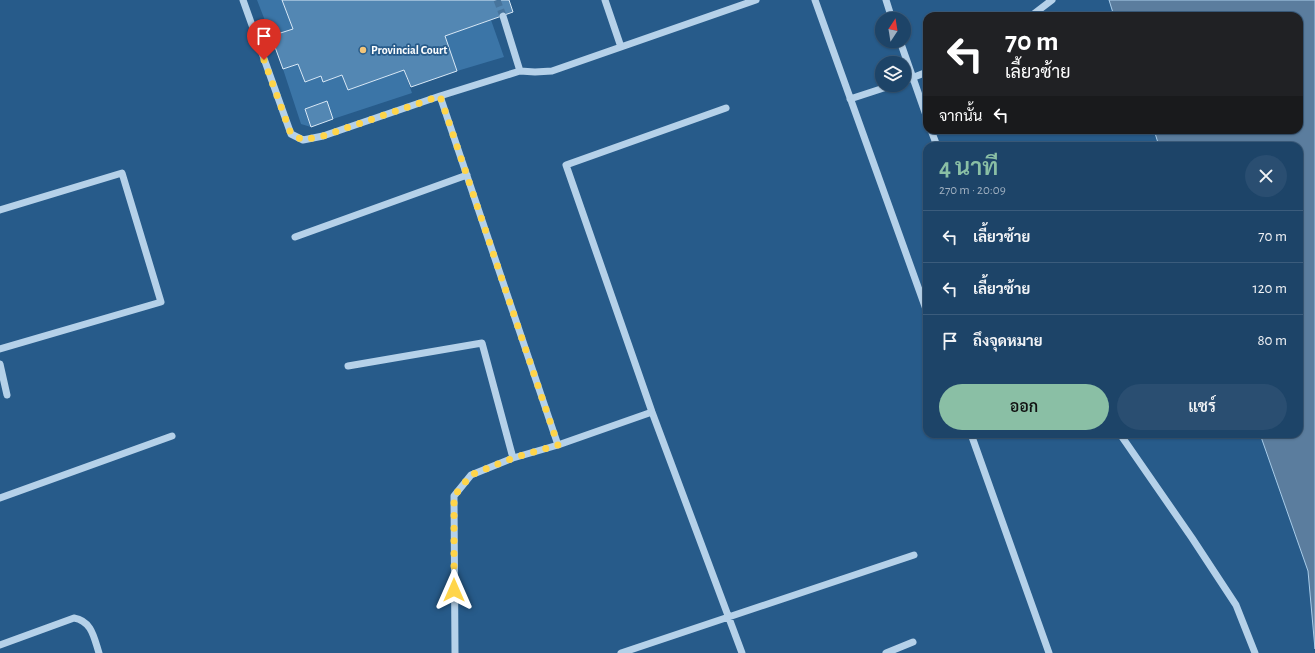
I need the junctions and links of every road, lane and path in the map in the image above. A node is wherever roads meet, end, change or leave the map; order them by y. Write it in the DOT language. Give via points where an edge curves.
graph roads {
  1 [pos="243,0"];
  2 [pos="605,0"];
  3 [pos="756,0"];
  4 [pos="815,0"];
  5 [pos="886,0"];
  6 [pos="1052,0"];
  7 [pos="890,12"];
  8 [pos="1036,12"];
  9 [pos="503,16"];
  10 [pos="621,47"];
  11 [pos="902,48"];
  12 [pos="520,71"];
  13 [pos="923,74"];
  14 [pos="913,78"];
  15 [pos="875,91"];
  16 [pos="440,96"];
  17 [pos="850,99"];
  18 [pos="923,107"];
  19 [pos="726,108"];
  20 [pos="467,175"];
  21 [pos="0,210"];
  22 [pos="295,237"];
  23 [pos="923,301"];
  24 [pos="0,349"];
  25 [pos="0,364"];
  26 [pos="348,366"];
  27 [pos="8,395"];
  28 [pos="652,412"];
  29 [pos="172,436"];
  30 [pos="972,438"];
  31 [pos="1123,438"];
  32 [pos="558,445"];
  33 [pos="513,458"];
  34 [pos="0,498"];
  35 [pos="914,555"];
  36 [pos="728,617"];
  37 [pos="914,642"];
  38 [pos="0,645"];
  39 [pos="99,653"];
  40 [pos="455,653"];
  41 [pos="621,653"];
  42 [pos="742,653"];
  43 [pos="886,653"];
  44 [pos="1049,653"];
  45 [pos="1255,653"];
  1 -- 16 [label="street" via="291,134 303,140 323,136"];
  2 -- 10 [label="street"];
  3 -- 10 [label="street"];
  4 -- 17 [label="street"];
  5 -- 7 [label="street"];
  6 -- 8 [label="street"];
  9 -- 12 [label="street"];
  10 -- 12 [label="street" via="552,71"];
  11 -- 14 [label="street"];
  12 -- 16 [label="street"];
  13 -- 14 [label="street"];
  14 -- 18 [label="street"];
  15 -- 17 [label="street"];
  16 -- 20 [label="street"];
  17 -- 23 [label="street"];
  19 -- 28 [label="street" via="566,165"];
  20 -- 22 [label="street"];
  20 -- 32 [label="street"];
  21 -- 24 [label="street" via="122,173 161,302"];
  25 -- 27 [label="street"];
  26 -- 33 [label="street" via="482,343"];
  28 -- 32 [label="street"];
  28 -- 36 [label="street"];
  29 -- 34 [label="street"];
  30 -- 44 [label="street"];
  31 -- 45 [label="street" via="1236,604"];
  32 -- 33 [label="street"];
  33 -- 40 [label="street" via="471,475 454,496"];
  35 -- 36 [label="street"];
  36 -- 41 [label="street"];
  36 -- 42 [label="street"];
  37 -- 43 [label="street"];
  38 -- 39 [label="street" via="74,618 82,619 90,627"];
}
